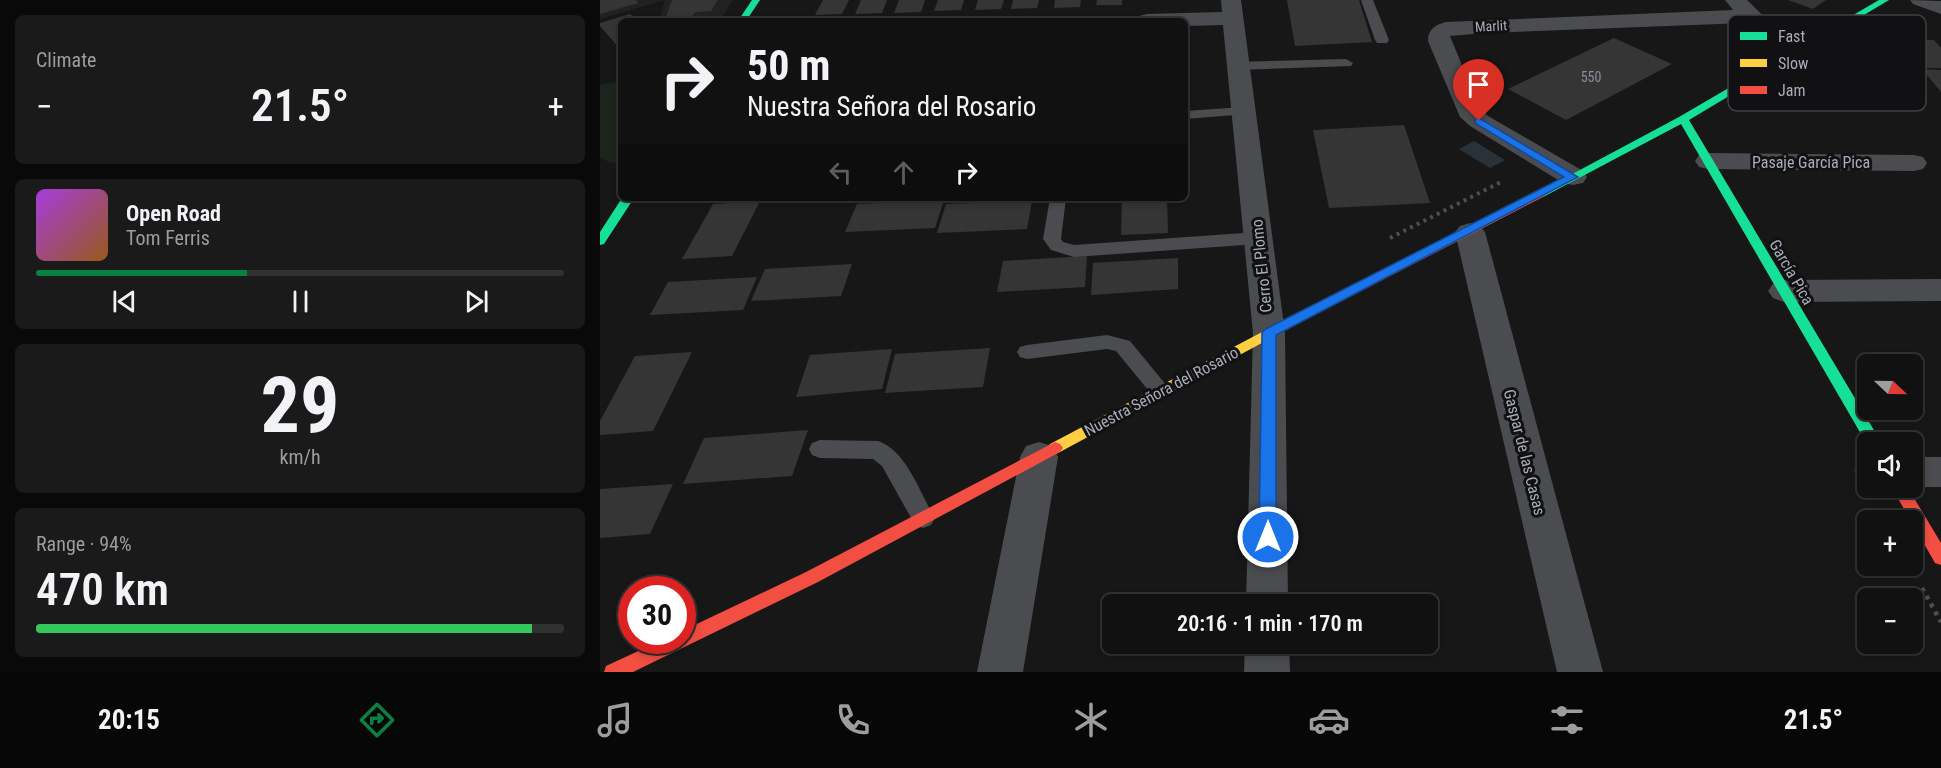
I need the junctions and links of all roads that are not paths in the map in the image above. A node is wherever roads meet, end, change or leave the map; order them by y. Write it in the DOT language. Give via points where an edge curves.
graph roads {
  1 [pos="756,0"];
  2 [pos="1367,0"];
  3 [pos="1885,0"];
  4 [pos="1920,0"];
  5 [pos="1742,8"];
  6 [pos="1941,8"];
  7 [pos="1232,9"];
  8 [pos="1859,15"];
  9 [pos="744,18"];
  10 [pos="1168,18"];
  11 [pos="1382,40"];
  12 [pos="1346,63"];
  13 [pos="1239,66"];
  14 [pos="1728,92"];
  15 [pos="1243,111"];
  16 [pos="1188,115"];
  17 [pos="1683,118"];
  18 [pos="1708,161"];
  19 [pos="1914,163"];
  20 [pos="1573,177"];
  21 [pos="626,201"];
  22 [pos="1058,201"];
  23 [pos="604,208"];
  24 [pos="612,222"];
  25 [pos="1470,232"];
  26 [pos="1258,238"];
  27 [pos="600,241"];
  28 [pos="1941,290"];
  29 [pos="1784,291"];
  30 [pos="1269,333"];
  31 [pos="1026,352"];
  32 [pos="1160,391"];
  33 [pos="1867,432"];
  34 [pos="820,449"];
  35 [pos="1039,457"];
  36 [pos="1923,472"];
  37 [pos="1941,472"];
  38 [pos="1906,498"];
  39 [pos="923,518"];
  40 [pos="1941,558"];
  41 [pos="1267,594"];
  42 [pos="696,633"];
  43 [pos="652,654"];
  44 [pos="1267,654"];
  45 [pos="613,672"];
  46 [pos="1000,672"];
  47 [pos="1267,672"];
  48 [pos="1580,672"];
  1 -- 9 [label="street"];
  2 -- 11 [label="lane"];
  3 -- 8 [label="street, Nuestra Señora del Rosario"];
  4 -- 6 [label="street"];
  5 -- 20 [label="street, Marlit" via="1446,29 1439,34 1469,112"];
  7 -- 10 [label="street"];
  7 -- 13 [label="street, Cerro El Plomo"];
  12 -- 13 [label="lane"];
  13 -- 15 [label="street, Cerro El Plomo"];
  14 -- 17 [label="street, Nuestra Señora del Rosario"];
  15 -- 16 [label="lane"];
  15 -- 26 [label="street, Cerro El Plomo"];
  17 -- 18 [label="street, García Pica"];
  17 -- 20 [label="street, Nuestra Señora del Rosario"];
  18 -- 19 [label="street, Pasaje García Pica"];
  18 -- 29 [label="street, García Pica"];
  20 -- 25 [label="street, Nuestra Señora del Rosario"];
  21 -- 24 [label="street"];
  22 -- 26 [label="lane" via="1052,239 1057,246 1074,250"];
  23 -- 24 [label="street"];
  24 -- 27 [label="street"];
  25 -- 30 [label="street, Nuestra Señora del Rosario"];
  25 -- 48 [label="street, Gaspar de las Casas"];
  26 -- 30 [label="street, Cerro El Plomo"];
  28 -- 29 [label="street"];
  29 -- 33 [label="street, García Pica"];
  30 -- 32 [label="street, Nuestra Señora del Rosario"];
  30 -- 41 [label="street, Cerro El Plomo"];
  31 -- 32 [label="lane" via="1107,342 1123,346"];
  32 -- 35 [label="street, Nuestra Señora del Rosario"];
  34 -- 39 [label="lane" via="878,450 890,460"];
  35 -- 39 [label="street, Nuestra Señora del Rosario"];
  35 -- 46 [label="street"];
  36 -- 37 [label="street"];
  38 -- 40 [label="street"];
  39 -- 42 [label="street, Nuestra Señora del Rosario"];
  43 -- 45 [label="street, Nuestra Señora del Rosario"];
  44 -- 47 [label="street"];
}
